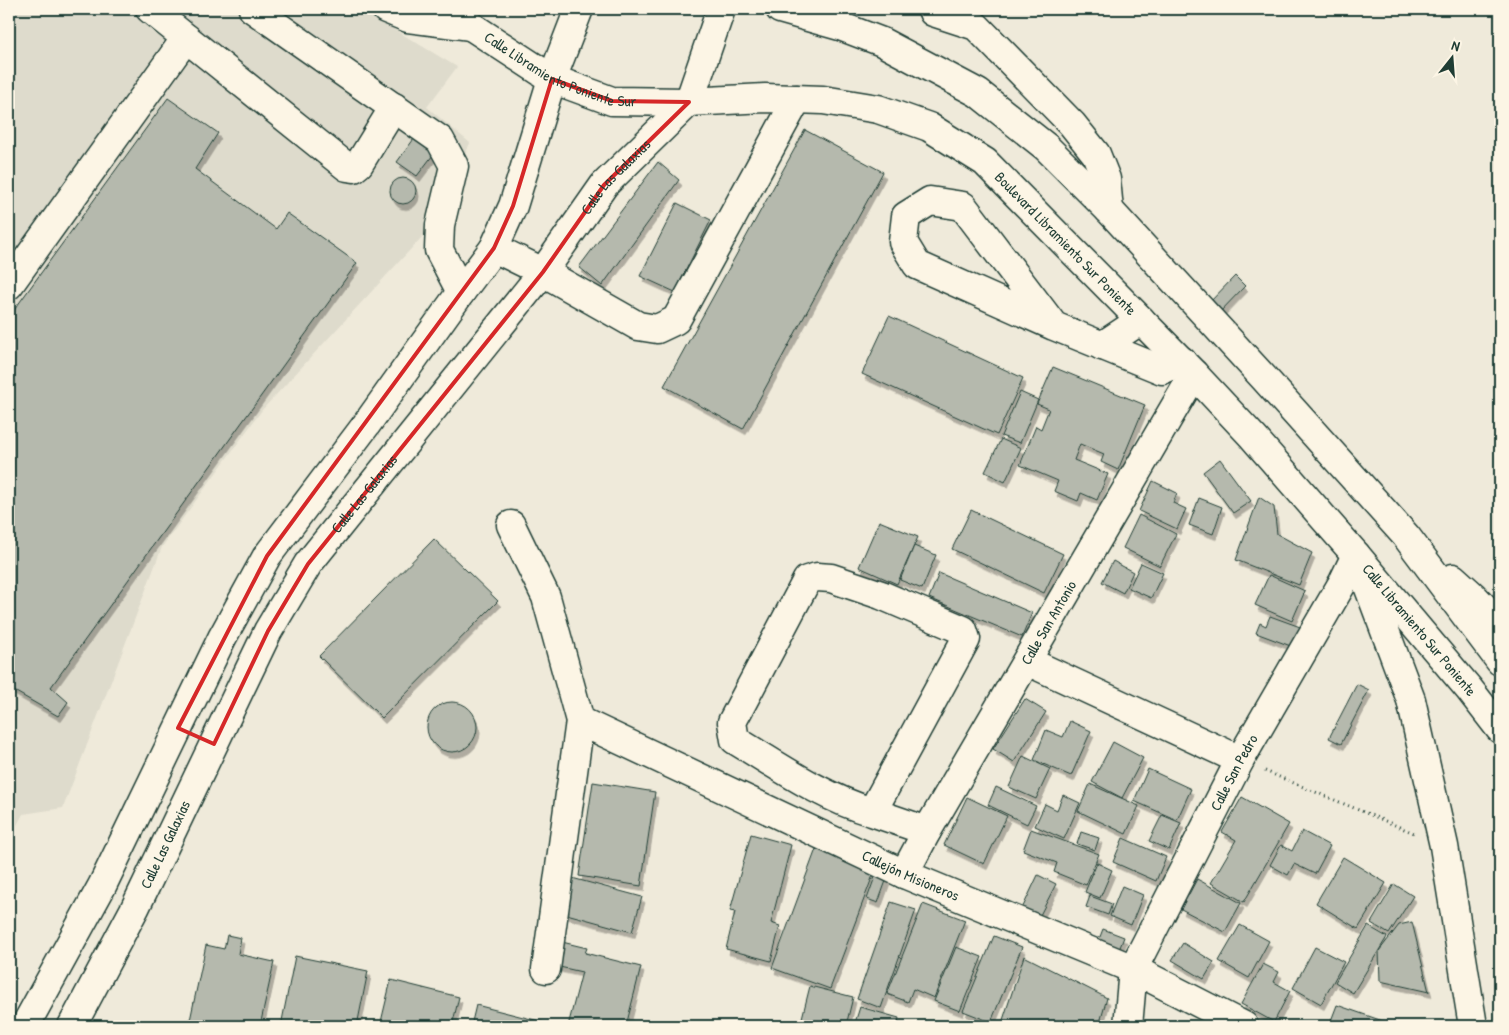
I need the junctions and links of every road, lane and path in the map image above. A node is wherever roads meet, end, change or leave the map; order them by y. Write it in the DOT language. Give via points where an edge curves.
graph roads {
  1 [pos="150,9"];
  2 [pos="253,9"];
  3 [pos="386,9"];
  4 [pos="442,9"];
  5 [pos="578,9"];
  6 [pos="721,9"];
  7 [pos="780,9"];
  8 [pos="933,12"];
  9 [pos="471,26"];
  10 [pos="186,38"];
  11 [pos="552,79"];
  12 [pos="798,99"];
  13 [pos="689,102"];
  14 [pos="394,108"];
  15 [pos="1109,210"];
  16 [pos="494,248"];
  17 [pos="543,272"];
  18 [pos="10,280"];
  19 [pos="461,292"];
  20 [pos="1142,320"];
  21 [pos="1054,326"];
  22 [pos="1102,346"];
  23 [pos="1188,367"];
  24 [pos="511,525"];
  25 [pos="1406,536"];
  26 [pos="1356,555"];
  27 [pos="1500,624"];
  28 [pos="1027,661"];
  29 [pos="1500,661"];
  30 [pos="580,720"];
  31 [pos="178,728"];
  32 [pos="1500,729"];
  33 [pos="214,744"];
  34 [pos="1240,760"];
  35 [pos="872,812"];
  36 [pos="927,830"];
  37 [pos="1444,846"];
  38 [pos="904,874"];
  39 [pos="546,969"];
  40 [pos="1134,969"];
  41 [pos="25,1026"];
  42 [pos="72,1026"];
  43 [pos="1128,1026"];
  44 [pos="1244,1026"];
  45 [pos="1473,1026"];
  1 -- 10 [label="street"];
  2 -- 14 [label="street"];
  3 -- 9 [label="street" via="408,18"];
  4 -- 9 [label="street, Calle Libramiento Poniente Sur"];
  5 -- 11 [label="street"];
  6 -- 13 [label="street, Calle Las Galaxias"];
  7 -- 15 [label="street" via="882,42 978,93 1046,147"];
  8 -- 15 [label="street" via="976,26 1072,124 1096,154 1106,179"];
  9 -- 11 [label="street, Calle Libramiento Poniente Sur"];
  10 -- 14 [label="street" via="347,167 354,168 359,164"];
  10 -- 18 [label="street"];
  11 -- 13 [label="street, Calle Libramiento Poniente Sur" via="612,101"];
  11 -- 16 [label="street" via="513,206"];
  12 -- 13 [label="street, Boulevard Libramiento Sur Poniente"];
  12 -- 17 [label="street" via="676,320 657,328 638,326"];
  12 -- 20 [label="street, Boulevard Libramiento Sur Poniente" via="878,109 928,127 985,162"];
  13 -- 17 [label="street, Calle Las Galaxias" via="604,186"];
  14 -- 19 [label="street" via="440,140 454,166 440,225 439,250"];
  15 -- 25 [label="street"];
  16 -- 17 [label="street"];
  16 -- 19 [label="street"];
  17 -- 33 [label="street, Calle Las Galaxias" via="308,564 268,631"];
  19 -- 31 [label="street" via="267,556"];
  20 -- 22 [label="street"];
  20 -- 23 [label="street, Boulevard Libramiento Sur Poniente"];
  21 -- 21 [label="street" via="963,206 930,201 906,216 903,242 917,265"];
  21 -- 22 [label="street"];
  22 -- 23 [label="street" via="1162,370"];
  23 -- 26 [label="street, Boulevard Libramiento Sur Poniente"];
  23 -- 28 [label="street, Calle San Antonio"];
  24 -- 30 [label="street" via="546,597"];
  25 -- 27 [label="street"];
  25 -- 29 [label="street"];
  26 -- 32 [label="street, Calle Libramiento Sur Poniente"];
  26 -- 34 [label="street, Calle San Pedro"];
  26 -- 37 [label="street" via="1411,700"];
  28 -- 34 [label="street"];
  28 -- 36 [label="street, Calle San Antonio"];
  30 -- 38 [label="street, Callejón Misioneros"];
  30 -- 39 [label="street"];
  31 -- 33 [label="street"];
  31 -- 41 [label="street" via="102,886"];
  33 -- 42 [label="street, Calle Las Galaxias" via="135,908"];
  34 -- 37 [label="path"];
  34 -- 40 [label="street, Calle San Pedro"];
  35 -- 35 [label="street" via="828,796 735,740 732,722 807,580 817,577 831,578 881,595 963,630 966,639"];
  35 -- 36 [label="street"];
  36 -- 38 [label="street, Calle San Antonio"];
  37 -- 45 [label="street"];
  38 -- 40 [label="street, Callejón Misioneros"];
  40 -- 43 [label="street"];
  40 -- 44 [label="street, Callejón Misioneros"];
}
